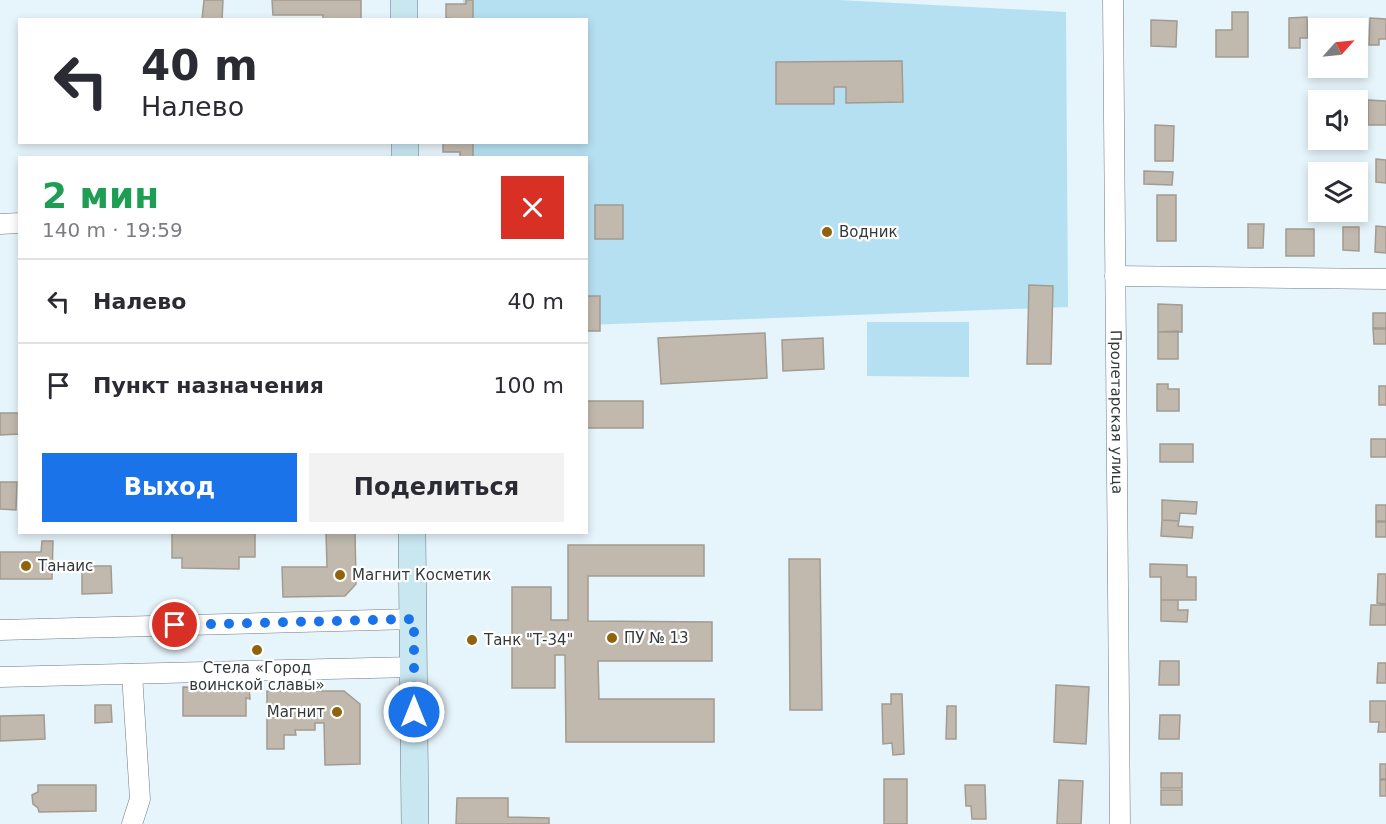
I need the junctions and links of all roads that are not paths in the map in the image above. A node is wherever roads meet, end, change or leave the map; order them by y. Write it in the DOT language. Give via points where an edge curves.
graph roads {
  1 [pos="404,0"];
  2 [pos="1113,0"];
  3 [pos="404,18"];
  4 [pos="18,223"];
  5 [pos="0,224"];
  6 [pos="1115,276"];
  7 [pos="1386,279"];
  8 [pos="412,534"];
  9 [pos="414,619"];
  10 [pos="0,630"];
  11 [pos="414,667"];
  12 [pos="132,674"];
  13 [pos="0,677"];
  14 [pos="132,824"];
  15 [pos="415,824"];
  16 [pos="1120,824"];
  1 -- 3 [label="main road"];
  2 -- 6 [label="street, Пролетарская улица"];
  4 -- 5 [label="street"];
  6 -- 7 [label="street"];
  6 -- 16 [label="street, Пролетарская улица"];
  8 -- 9 [label="main road"];
  9 -- 10 [label="street"];
  9 -- 11 [label="main road"];
  11 -- 12 [label="street"];
  11 -- 15 [label="main road"];
  12 -- 13 [label="street"];
  12 -- 14 [label="street" via="140,800"];
}
